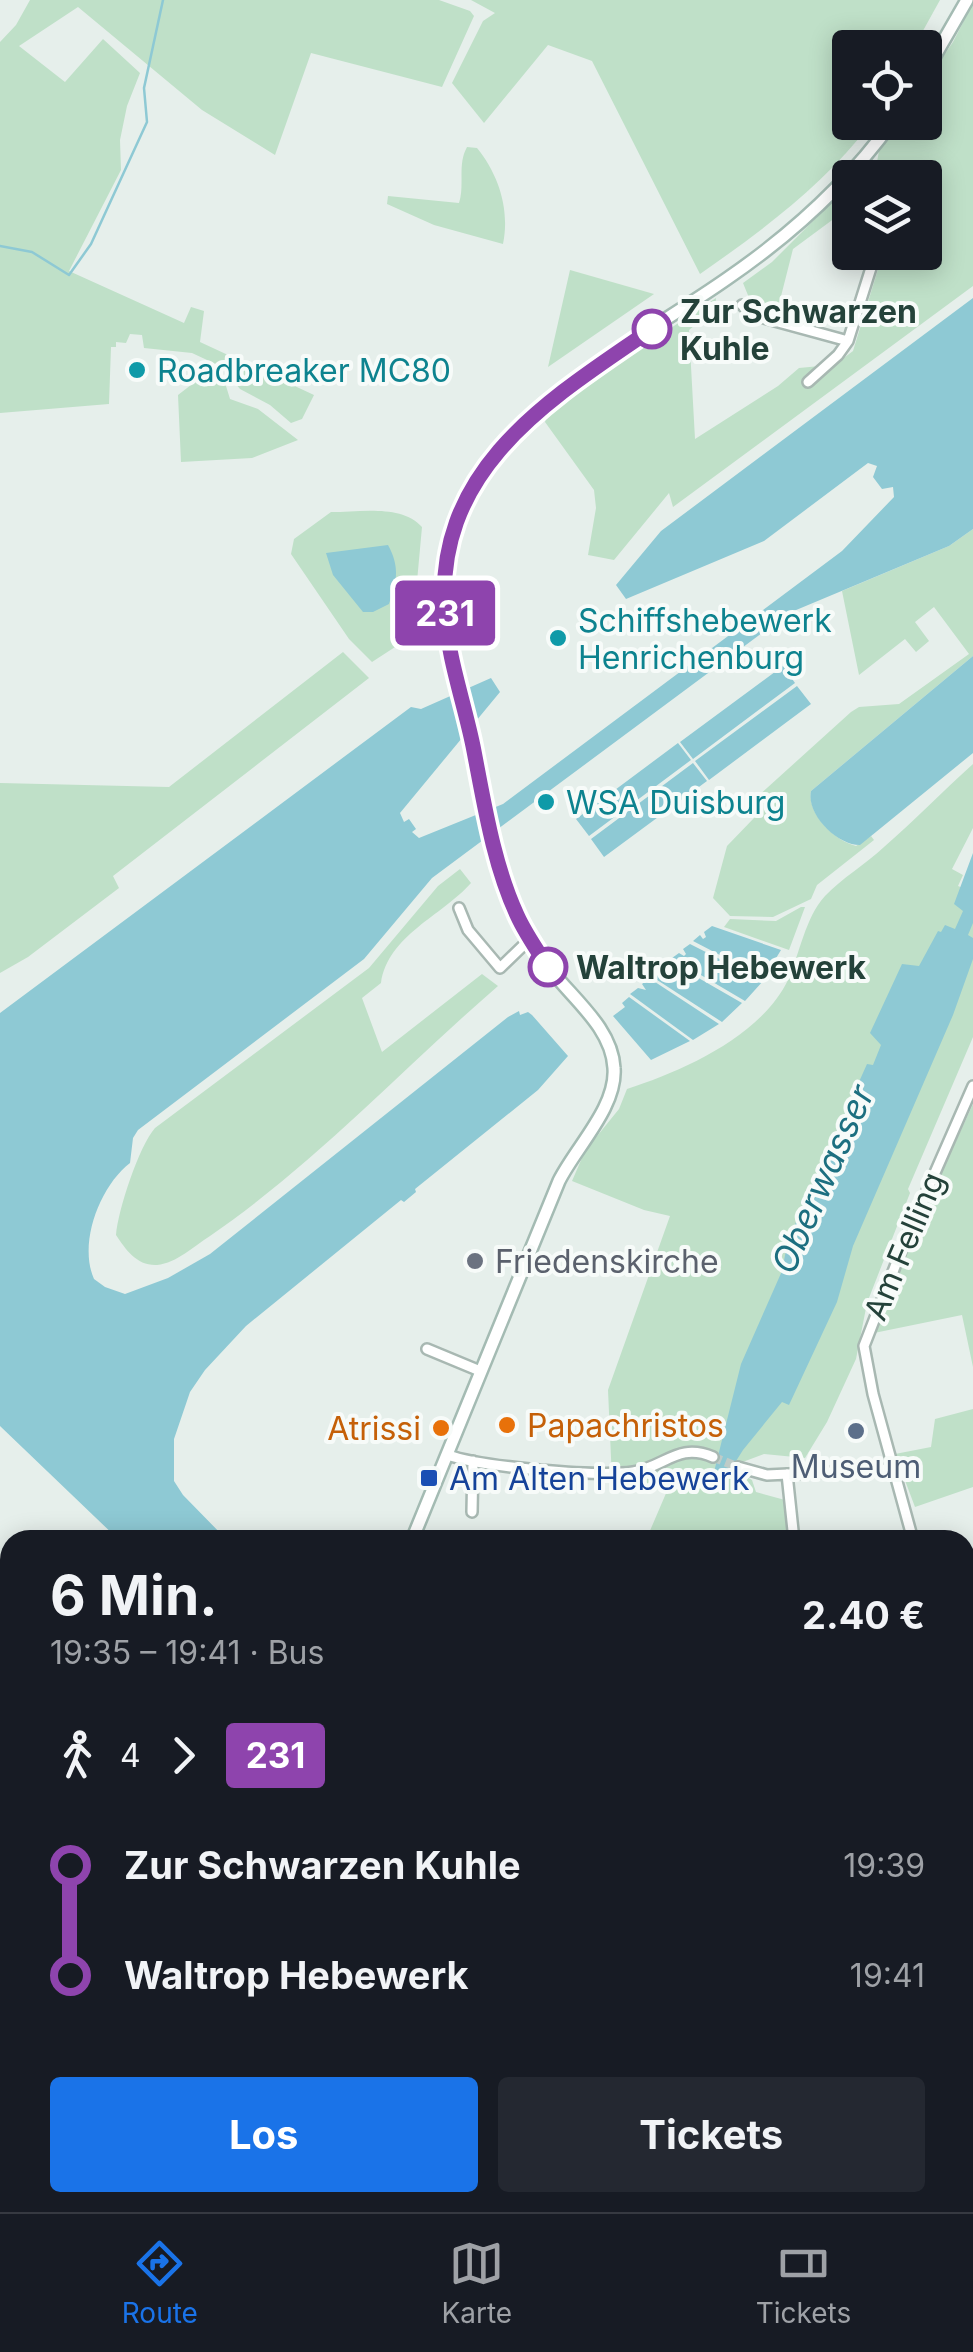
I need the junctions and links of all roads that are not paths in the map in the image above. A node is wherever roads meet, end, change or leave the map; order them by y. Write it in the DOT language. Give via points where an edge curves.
graph roads {
  1 [pos="967,0"];
  2 [pos="942,44"];
  3 [pos="877,140"];
  4 [pos="861,160"];
  5 [pos="832,190"];
  6 [pos="870,270"];
  7 [pos="742,305"];
  8 [pos="848,341"];
  9 [pos="808,382"];
  10 [pos="459,908"];
  11 [pos="530,939"];
  12 [pos="973,1086"];
  13 [pos="427,1349"];
  14 [pos="480,1370"];
  15 [pos="448,1455"];
  16 [pos="713,1457"];
  17 [pos="474,1461"];
  18 [pos="738,1467"];
  19 [pos="892,1469"];
  20 [pos="787,1474"];
  21 [pos="472,1512"];
  22 [pos="416,1530"];
  23 [pos="793,1530"];
  24 [pos="910,1530"];
  1 -- 2 [label="main road"];
  3 -- 4 [label="main road"];
  5 -- 11 [label="main road" via="767,249 530,418 492,457 460,510 446,559 445,618 494,844"];
  6 -- 8 [label="street"];
  7 -- 8 [label="street" via="753,315"];
  8 -- 9 [label="street"];
  10 -- 11 [label="street" via="500,968"];
  11 -- 14 [label="main road" via="609,1043 615,1073 610,1099 570,1158"];
  12 -- 19 [label="street, Am Felling" via="866,1336 865,1360"];
  13 -- 14 [label="street"];
  14 -- 15 [label="main road"];
  15 -- 17 [label="street"];
  15 -- 22 [label="main road"];
  16 -- 17 [label="street" via="688,1451 635,1472"];
  17 -- 21 [label="street"];
  18 -- 20 [label="street"];
  19 -- 20 [label="street"];
  19 -- 24 [label="street, Am Felling"];
  20 -- 23 [label="street"];
}
